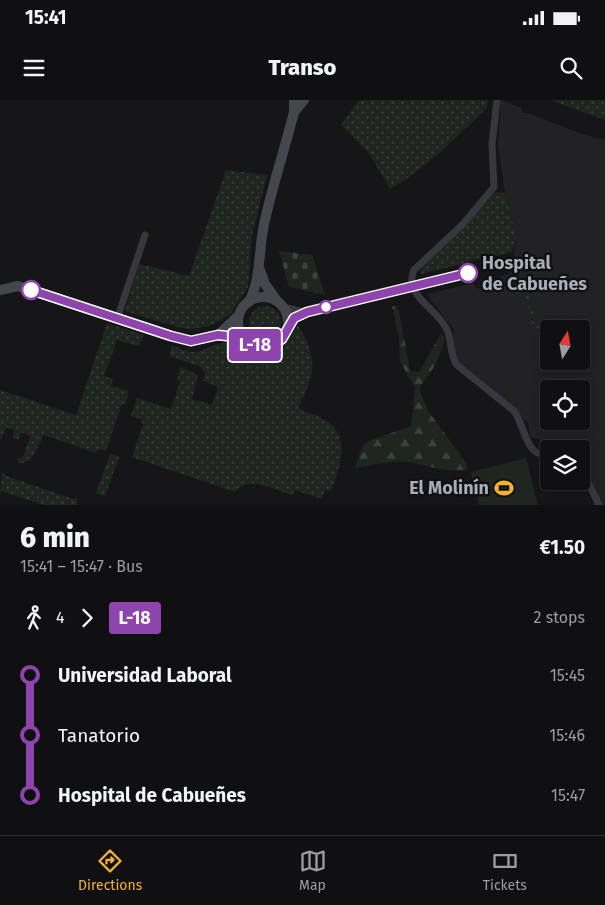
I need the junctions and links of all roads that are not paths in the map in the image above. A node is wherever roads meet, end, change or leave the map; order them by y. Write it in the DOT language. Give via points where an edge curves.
graph roads {
  1 [pos="294,100"];
  2 [pos="304,100"];
  3 [pos="497,100"];
  4 [pos="294,112"];
  5 [pos="145,235"];
  6 [pos="259,270"];
  7 [pos="411,287"];
  8 [pos="0,290"];
  9 [pos="249,302"];
  10 [pos="280,304"];
  11 [pos="307,312"];
  12 [pos="239,315"];
  13 [pos="117,319"];
  14 [pos="288,325"];
  15 [pos="218,335"];
  16 [pos="251,344"];
  17 [pos="540,455"];
  18 [pos="590,486"];
  19 [pos="599,505"];
  1 -- 4 [label="street"];
  2 -- 4 [label="street"];
  3 -- 7 [label="street" via="492,144 494,187 463,224 414,270"];
  4 -- 6 [label="street" via="265,220"];
  5 -- 13 [label="street"];
  6 -- 9 [label="street"];
  6 -- 10 [label="street" via="264,284"];
  7 -- 11 [label="street"];
  7 -- 17 [label="street" via="447,329 451,356 457,365 514,411 533,450"];
  8 -- 13 [label="street" via="18,286"];
  9 -- 10 [label="street" via="260,297"];
  9 -- 12 [label="street"];
  10 -- 11 [label="street" via="294,311"];
  10 -- 14 [label="street" via="288,316"];
  11 -- 14 [label="street"];
  12 -- 15 [label="street"];
  12 -- 16 [label="street" via="240,331"];
  13 -- 15 [label="street" via="191,341"];
  14 -- 16 [label="street" via="285,334 275,344 264,347"];
  15 -- 16 [label="street" via="235,337"];
  18 -- 19 [label="street"];
}
